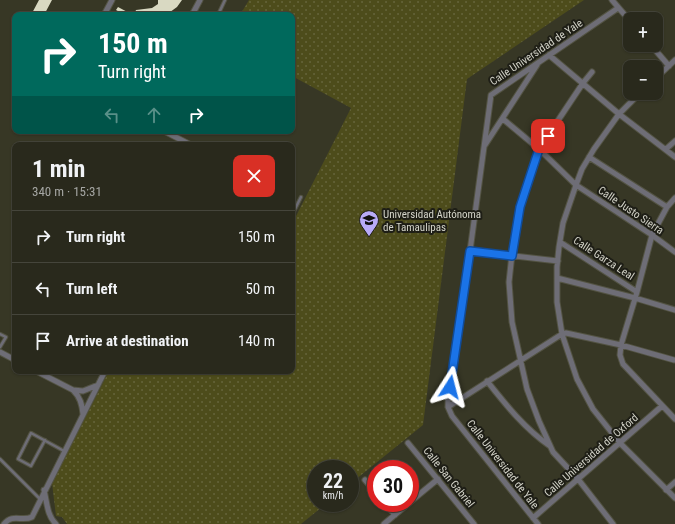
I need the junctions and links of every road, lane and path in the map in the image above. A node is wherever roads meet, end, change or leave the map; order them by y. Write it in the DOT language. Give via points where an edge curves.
graph roads {
  1 [pos="112,0"];
  2 [pos="200,0"];
  3 [pos="225,0"];
  4 [pos="612,0"];
  5 [pos="618,8"];
  6 [pos="106,12"];
  7 [pos="194,12"];
  8 [pos="219,12"];
  9 [pos="623,13"];
  10 [pos="657,52"];
  11 [pos="549,55"];
  12 [pos="675,60"];
  13 [pos="539,62"];
  14 [pos="669,66"];
  15 [pos="592,72"];
  16 [pos="663,72"];
  17 [pos="583,82"];
  18 [pos="633,100"];
  19 [pos="619,114"];
  20 [pos="503,119"];
  21 [pos="173,134"];
  22 [pos="675,140"];
  23 [pos="186,142"];
  24 [pos="484,146"];
  25 [pos="539,149"];
  26 [pos="666,149"];
  27 [pos="589,157"];
  28 [pos="675,157"];
  29 [pos="576,185"];
  30 [pos="301,197"];
  31 [pos="675,198"];
  32 [pos="667,207"];
  33 [pos="295,209"];
  34 [pos="652,235"];
  35 [pos="560,242"];
  36 [pos="470,251"];
  37 [pos="675,252"];
  38 [pos="512,256"];
  39 [pos="558,261"];
  40 [pos="557,278"];
  41 [pos="637,292"];
  42 [pos="635,298"];
  43 [pos="675,310"];
  44 [pos="0,334"];
  45 [pos="562,334"];
  46 [pos="621,345"];
  47 [pos="0,347"];
  48 [pos="1,354"];
  49 [pos="12,359"];
  50 [pos="521,360"];
  51 [pos="674,360"];
  52 [pos="46,374"];
  53 [pos="104,374"];
  54 [pos="487,381"];
  55 [pos="98,385"];
  56 [pos="73,390"];
  57 [pos="448,406"];
  58 [pos="662,406"];
  59 [pos="83,415"];
  60 [pos="675,419"];
  61 [pos="45,440"];
  62 [pos="408,443"];
  63 [pos="620,443"];
  64 [pos="551,446"];
  65 [pos="64,451"];
  66 [pos="0,459"];
  67 [pos="438,479"];
  68 [pos="578,479"];
  69 [pos="365,480"];
  70 [pos="367,482"];
  71 [pos="675,482"];
  72 [pos="44,490"];
  73 [pos="666,490"];
  74 [pos="419,495"];
  75 [pos="675,498"];
  76 [pos="40,499"];
  77 [pos="37,506"];
  78 [pos="47,506"];
  79 [pos="392,512"];
  80 [pos="399,512"];
  81 [pos="395,515"];
  82 [pos="533,518"];
  83 [pos="4,524"];
  84 [pos="56,524"];
  85 [pos="384,524"];
  86 [pos="474,524"];
  87 [pos="538,524"];
  88 [pos="613,524"];
  1 -- 6 [label="street"];
  2 -- 7 [label="street"];
  3 -- 8 [label="lane"];
  4 -- 5 [label="street"];
  5 -- 9 [label="street"];
  5 -- 11 [label="street, Calle Universidad de Yale"];
  10 -- 14 [label="street"];
  11 -- 13 [label="street, Calle Universidad de Yale"];
  11 -- 17 [label="street"];
  12 -- 14 [label="street"];
  13 -- 20 [label="street"];
  13 -- 24 [label="street, Calle Universidad de Yale" via="491,95"];
  14 -- 16 [label="street"];
  15 -- 17 [label="street"];
  17 -- 19 [label="street"];
  17 -- 25 [label="street"];
  18 -- 19 [label="street"];
  19 -- 26 [label="street"];
  19 -- 27 [label="street"];
  20 -- 24 [label="street"];
  20 -- 25 [label="street, Calle Justo Sierra"];
  21 -- 23 [label="street"];
  22 -- 26 [label="street"];
  24 -- 36 [label="street, Calle Universidad de Yale"];
  25 -- 29 [label="street, Calle Justo Sierra"];
  25 -- 38 [label="street" via="520,207"];
  26 -- 28 [label="street"];
  27 -- 29 [label="street"];
  27 -- 32 [label="street"];
  29 -- 34 [label="street, Calle Justo Sierra"];
  29 -- 35 [label="street" via="563,223"];
  30 -- 33 [label="lane"];
  31 -- 32 [label="street"];
  32 -- 34 [label="street"];
  34 -- 37 [label="street, Calle Justo Sierra"];
  34 -- 41 [label="street"];
  35 -- 39 [label="street"];
  35 -- 41 [label="street, Calle Garza Leal"];
  36 -- 38 [label="street"];
  36 -- 57 [label="street, Calle Universidad de Yale"];
  38 -- 39 [label="street"];
  38 -- 50 [label="street" via="509,282 512,322"];
  39 -- 40 [label="street"];
  40 -- 42 [label="street"];
  40 -- 45 [label="street" via="557,302"];
  41 -- 42 [label="street"];
  42 -- 43 [label="street"];
  42 -- 46 [label="street"];
  44 -- 47 [label="lane" via="6,337"];
  45 -- 46 [label="street"];
  45 -- 50 [label="street"];
  45 -- 63 [label="street" via="577,378 593,409"];
  46 -- 51 [label="street"];
  46 -- 58 [label="street" via="620,355 623,364"];
  48 -- 49 [label="street"];
  50 -- 54 [label="street"];
  50 -- 64 [label="street" via="527,389"];
  52 -- 56 [label="street"];
  53 -- 55 [label="street"];
  54 -- 57 [label="street"];
  54 -- 64 [label="street" via="521,422"];
  55 -- 56 [label="street" via="83,391"];
  55 -- 59 [label="street"];
  56 -- 59 [label="street" via="82,404"];
  57 -- 82 [label="street, Calle Universidad de Yale" via="452,416"];
  58 -- 60 [label="street"];
  58 -- 63 [label="street, Calle Universidad de Oxford"];
  59 -- 65 [label="street"];
  61 -- 61 [label="lane" via="31,433 18,459 31,466"];
  61 -- 65 [label="lane"];
  62 -- 67 [label="street, Calle San Gabriel"];
  63 -- 68 [label="street, Calle Universidad de Oxford"];
  63 -- 73 [label="street"];
  64 -- 68 [label="street"];
  65 -- 72 [label="street"];
  66 -- 76 [label="lane"];
  67 -- 74 [label="street"];
  67 -- 86 [label="street, Calle San Gabriel"];
  68 -- 82 [label="street, Calle Universidad de Oxford"];
  68 -- 88 [label="street"];
  69 -- 70 [label="street"];
  71 -- 73 [label="street"];
  72 -- 76 [label="street"];
  72 -- 78 [label="street"];
  73 -- 75 [label="street"];
  76 -- 77 [label="street"];
  77 -- 78 [label="street"];
  77 -- 83 [label="street" via="29,519 9,519"];
  78 -- 84 [label="street"];
  79 -- 81 [label="street"];
  80 -- 81 [label="street"];
  81 -- 85 [label="street"];
  82 -- 87 [label="street, Calle Universidad de Yale"];
}
